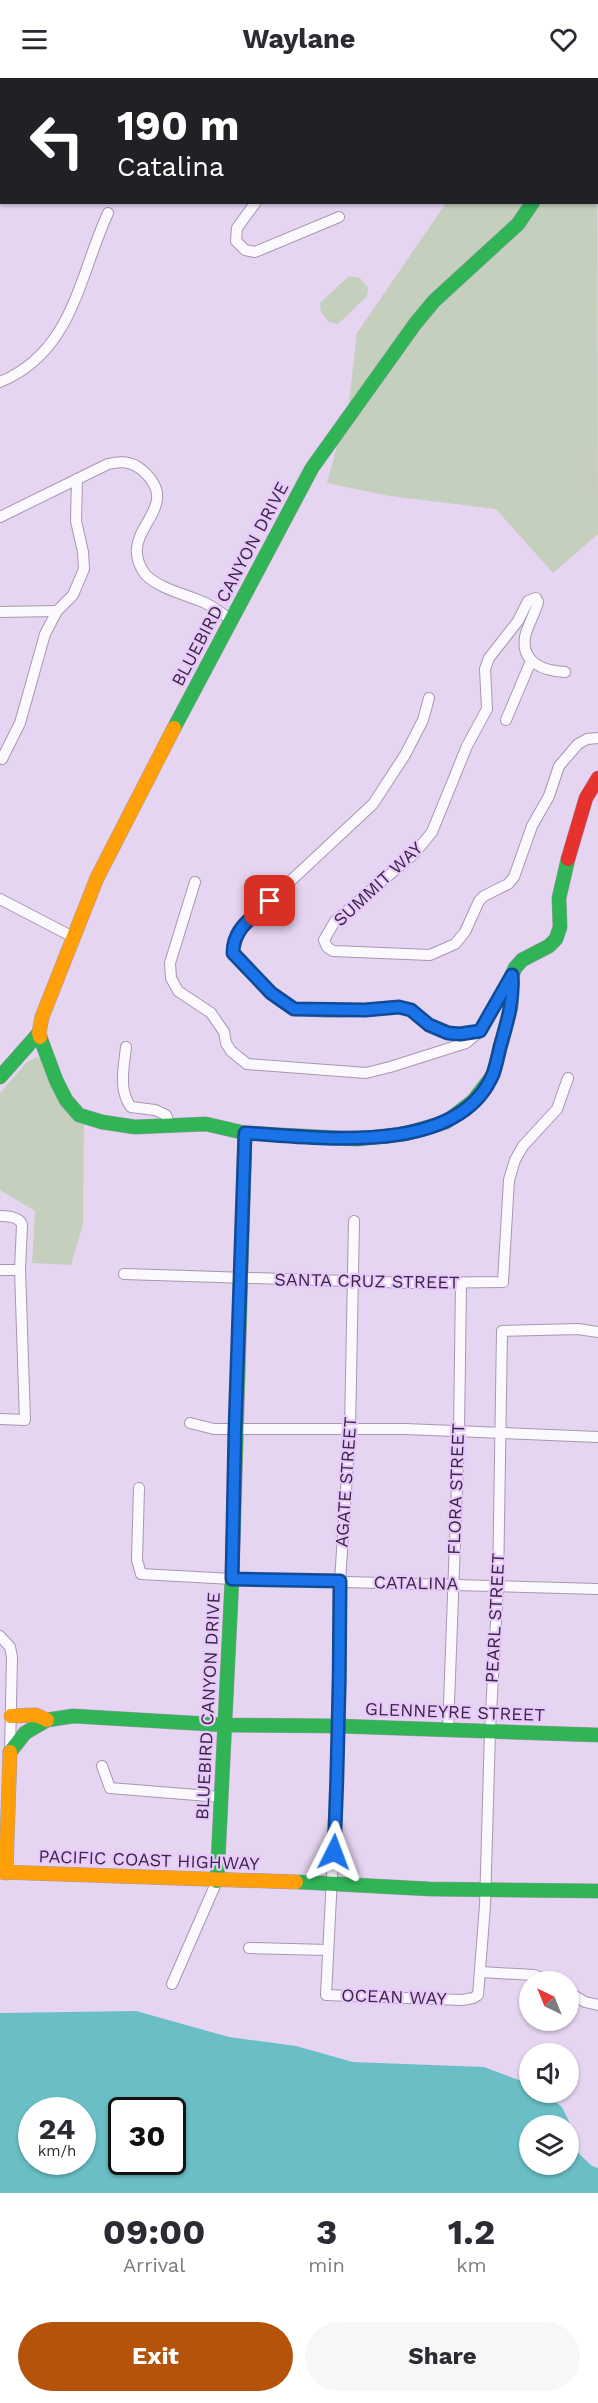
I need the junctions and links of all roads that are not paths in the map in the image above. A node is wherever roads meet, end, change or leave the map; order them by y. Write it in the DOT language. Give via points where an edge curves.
graph roads {
  1 [pos="255,204"];
  2 [pos="532,204"];
  3 [pos="108,213"];
  4 [pos="339,217"];
  5 [pos="0,382"];
  6 [pos="78,479"];
  7 [pos="0,517"];
  8 [pos="57,611"];
  9 [pos="0,612"];
  10 [pos="230,619"];
  11 [pos="531,661"];
  12 [pos="564,672"];
  13 [pos="429,698"];
  14 [pos="506,720"];
  15 [pos="598,738"];
  16 [pos="2,759"];
  17 [pos="598,778"];
  18 [pos="195,882"];
  19 [pos="0,899"];
  20 [pos="73,938"];
  21 [pos="512,975"];
  22 [pos="480,1031"];
  23 [pos="39,1033"];
  24 [pos="126,1047"];
  25 [pos="0,1077"];
  26 [pos="568,1078"];
  27 [pos="170,1126"];
  28 [pos="245,1133"];
  29 [pos="0,1216"];
  30 [pos="354,1221"];
  31 [pos="0,1270"];
  32 [pos="20,1270"];
  33 [pos="124,1274"];
  34 [pos="240,1279"];
  35 [pos="353,1281"];
  36 [pos="460,1283"];
  37 [pos="598,1332"];
  38 [pos="0,1419"];
  39 [pos="190,1423"];
  40 [pos="235,1430"];
  41 [pos="350,1430"];
  42 [pos="459,1432"];
  43 [pos="501,1433"];
  44 [pos="598,1437"];
  45 [pos="139,1488"];
  46 [pos="232,1579"];
  47 [pos="340,1581"];
  48 [pos="452,1584"];
  49 [pos="498,1585"];
  50 [pos="598,1588"];
  51 [pos="0,1636"];
  52 [pos="11,1716"];
  53 [pos="47,1720"];
  54 [pos="225,1725"];
  55 [pos="338,1726"];
  56 [pos="448,1731"];
  57 [pos="490,1731"];
  58 [pos="598,1735"];
  59 [pos="5,1752"];
  60 [pos="102,1766"];
  61 [pos="221,1797"];
  62 [pos="3,1873"];
  63 [pos="217,1881"];
  64 [pos="333,1883"];
  65 [pos="485,1889"];
  66 [pos="598,1891"];
  67 [pos="249,1948"];
  68 [pos="328,1950"];
  69 [pos="481,1972"];
  70 [pos="519,1974"];
  71 [pos="172,1984"];
  72 [pos="326,1995"];
  73 [pos="579,1998"];
  74 [pos="462,2000"];
  75 [pos="598,2005"];
  1 -- 4 [label="street" via="237,228 236,241 245,250 255,252"];
  2 -- 10 [label="main road, BLUEBIRD CANYON DRIVE" via="518,224 454,281 415,324 312,468"];
  3 -- 5 [label="street" via="69,316 40,356 24,370"];
  6 -- 7 [label="street"];
  6 -- 8 [label="street" via="76,521 84,569 72,595"];
  6 -- 10 [label="street" via="122,461 147,474 155,486 156,508 141,534 138,562 158,583 206,603"];
  8 -- 9 [label="street"];
  8 -- 16 [label="street" via="45,634 20,723"];
  10 -- 20 [label="main road, BLUEBIRD CANYON DRIVE" via="112,848"];
  11 -- 12 [label="street" via="549,671"];
  11 -- 14 [label="street"];
  11 -- 15 [label="street, SUMMIT WAY" via="525,649 525,636 538,602 536,598 528,601 518,621 489,657 485,669 487,709 467,746 432,832 414,854 335,921 324,940 327,947 333,951 430,955 455,944 479,901 514,877 559,766 578,744"];
  13 -- 22 [label="street" via="423,720 405,755 373,804 238,930 233,953 271,993 294,1009 399,1007 448,1033"];
  17 -- 21 [label="main road" via="586,798 566,866 558,898 560,927 556,939 522,960"];
  18 -- 22 [label="street" via="170,963 171,978 178,992 211,1013 231,1051 247,1065 366,1073 466,1043"];
  19 -- 20 [label="street"];
  20 -- 23 [label="main road, BLUEBIRD CANYON DRIVE"];
  21 -- 22 [label="street"];
  21 -- 28 [label="main road" via="511,1006 493,1075 473,1101 446,1122 404,1134 357,1139"];
  23 -- 25 [label="main road"];
  23 -- 27 [label="main road" via="56,1080 79,1115 135,1127"];
  24 -- 27 [label="street" via="125,1099 131,1107 166,1115"];
  26 -- 36 [label="street, SANTA CRUZ STREET" via="557,1109 523,1146 508,1180 503,1282"];
  27 -- 28 [label="main road" via="206,1124"];
  28 -- 34 [label="main road, BLUEBIRD CANYON DRIVE"];
  29 -- 32 [label="street" via="18,1220 22,1226"];
  30 -- 35 [label="street, AGATE STREET"];
  31 -- 32 [label="street"];
  32 -- 38 [label="street" via="25,1420"];
  33 -- 34 [label="street, SANTA CRUZ STREET"];
  34 -- 35 [label="street, SANTA CRUZ STREET"];
  34 -- 40 [label="main road, BLUEBIRD CANYON DRIVE"];
  35 -- 36 [label="street, SANTA CRUZ STREET"];
  35 -- 41 [label="street, AGATE STREET"];
  36 -- 42 [label="street, FLORA STREET"];
  37 -- 43 [label="street, PEARL STREET" via="502,1332"];
  39 -- 40 [label="street"];
  40 -- 41 [label="street"];
  40 -- 46 [label="main road, BLUEBIRD CANYON DRIVE"];
  41 -- 42 [label="street"];
  41 -- 47 [label="street, AGATE STREET"];
  42 -- 43 [label="street"];
  42 -- 48 [label="street, FLORA STREET"];
  43 -- 44 [label="street"];
  43 -- 49 [label="street, PEARL STREET"];
  45 -- 46 [label="street, CATALINA" via="137,1560 141,1574"];
  46 -- 47 [label="street, CATALINA"];
  46 -- 54 [label="main road, BLUEBIRD CANYON DRIVE"];
  47 -- 48 [label="street, CATALINA"];
  47 -- 55 [label="street, AGATE STREET"];
  48 -- 49 [label="street, CATALINA"];
  48 -- 56 [label="street, FLORA STREET"];
  49 -- 50 [label="street, CATALINA"];
  49 -- 57 [label="street, PEARL STREET"];
  51 -- 52 [label="street" via="10,1647 12,1657"];
  52 -- 53 [label="main road" via="36,1715"];
  52 -- 59 [label="street"];
  53 -- 54 [label="main road, GLENNEYRE STREET" via="73,1716"];
  53 -- 59 [label="main road, GLENNEYRE STREET"];
  54 -- 55 [label="main road, GLENNEYRE STREET"];
  54 -- 61 [label="main road, BLUEBIRD CANYON DRIVE"];
  55 -- 56 [label="main road, GLENNEYRE STREET"];
  55 -- 64 [label="street, AGATE STREET"];
  56 -- 57 [label="main road, GLENNEYRE STREET"];
  57 -- 58 [label="main road, GLENNEYRE STREET"];
  57 -- 65 [label="street, PEARL STREET"];
  59 -- 62 [label="main road"];
  60 -- 61 [label="street" via="110,1788"];
  61 -- 63 [label="main road, BLUEBIRD CANYON DRIVE"];
  62 -- 63 [label="main road, PACIFIC COAST HIGHWAY"];
  63 -- 64 [label="main road, PACIFIC COAST HIGHWAY"];
  63 -- 71 [label="street, BLUEBIRD CANYON DRIVE"];
  64 -- 65 [label="main road, PACIFIC COAST HIGHWAY"];
  64 -- 68 [label="street, AGATE STREET"];
  65 -- 66 [label="main road, PACIFIC COAST HIGHWAY"];
  65 -- 69 [label="street, PEARL STREET"];
  67 -- 68 [label="street"];
  68 -- 72 [label="street, AGATE STREET"];
  69 -- 70 [label="street"];
  69 -- 74 [label="street, PEARL STREET" via="478,1995"];
  72 -- 74 [label="street, OCEAN WAY"];
  73 -- 75 [label="street"];
}
